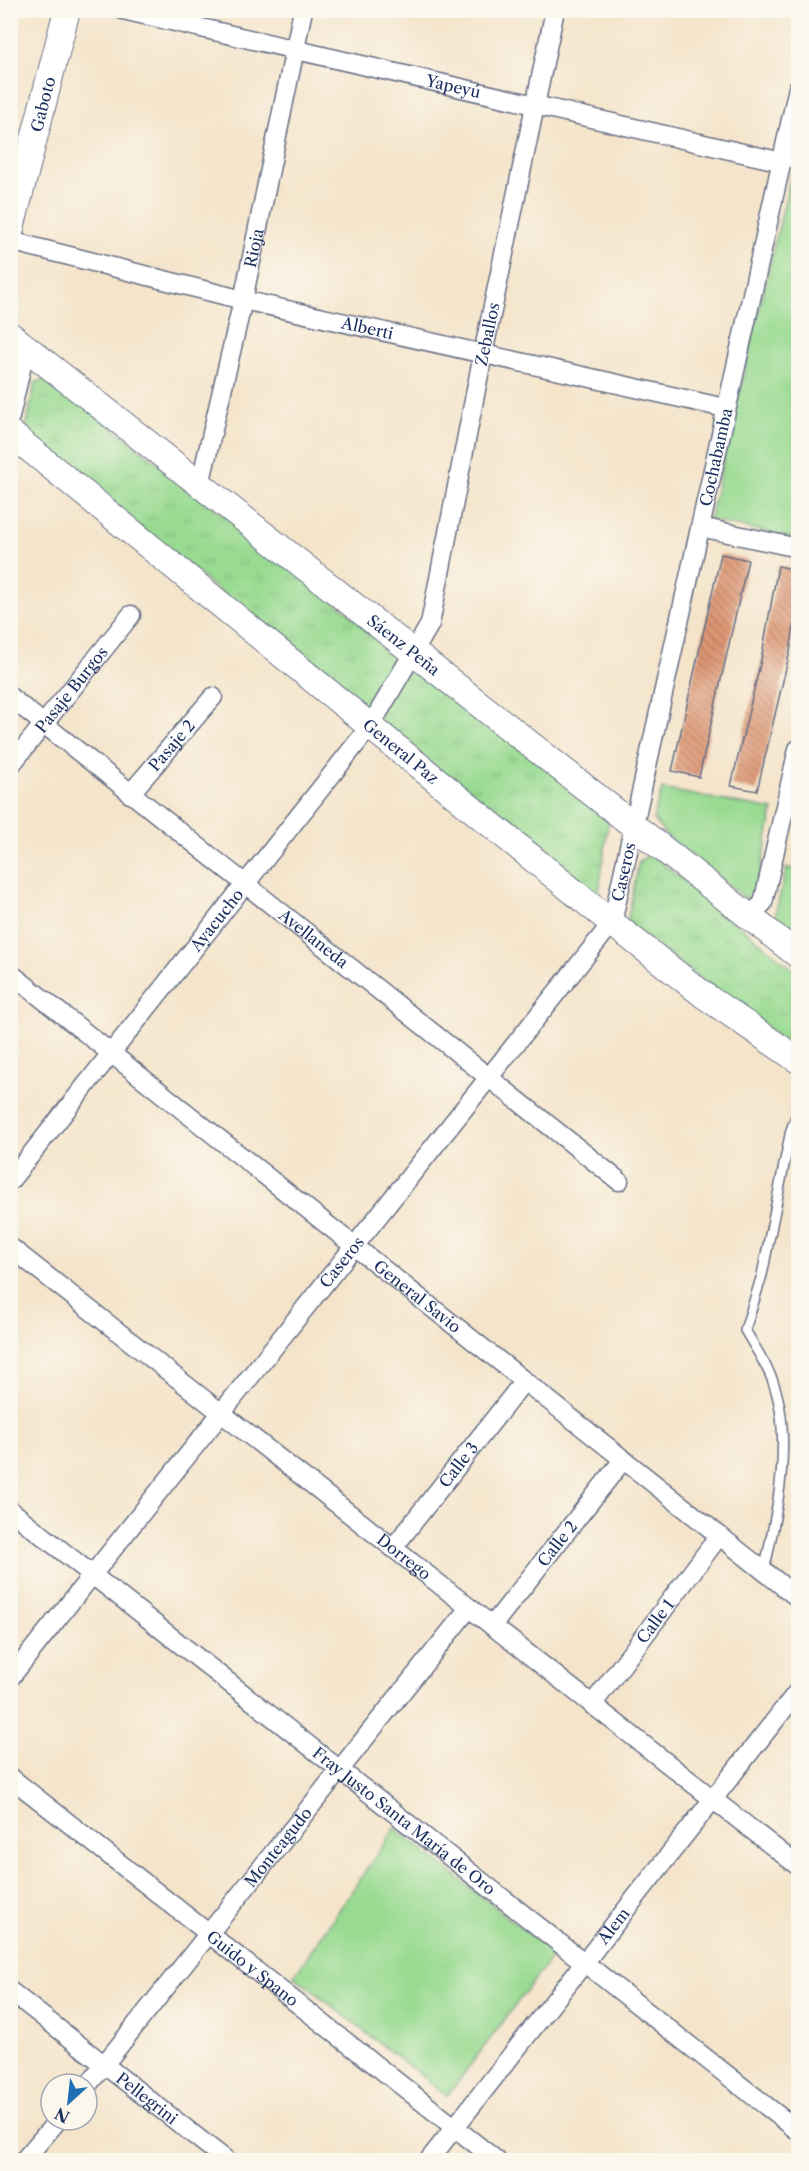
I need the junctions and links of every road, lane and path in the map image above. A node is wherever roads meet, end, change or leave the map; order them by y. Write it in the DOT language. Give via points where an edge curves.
graph roads {
  1 [pos="67,10"];
  2 [pos="123,10"];
  3 [pos="303,10"];
  4 [pos="555,10"];
  5 [pos="294,49"];
  6 [pos="798,88"];
  7 [pos="534,105"];
  8 [pos="782,162"];
  9 [pos="10,232"];
  10 [pos="10,241"];
  11 [pos="243,300"];
  12 [pos="18,341"];
  13 [pos="483,354"];
  14 [pos="725,408"];
  15 [pos="10,417"];
  16 [pos="10,434"];
  17 [pos="200,484"];
  18 [pos="700,527"];
  19 [pos="798,548"];
  20 [pos="131,615"];
  21 [pos="411,652"];
  22 [pos="10,697"];
  23 [pos="213,697"];
  24 [pos="44,724"];
  25 [pos="371,725"];
  26 [pos="798,749"];
  27 [pos="10,766"];
  28 [pos="130,794"];
  29 [pos="633,826"];
  30 [pos="245,885"];
  31 [pos="750,916"];
  32 [pos="612,923"];
  33 [pos="798,955"];
  34 [pos="10,973"];
  35 [pos="112,1053"];
  36 [pos="798,1060"];
  37 [pos="486,1078"];
  38 [pos="798,1111"];
  39 [pos="10,1181"];
  40 [pos="619,1181"];
  41 [pos="354,1246"];
  42 [pos="10,1247"];
  43 [pos="524,1381"];
  44 [pos="222,1413"];
  45 [pos="623,1460"];
  46 [pos="10,1510"];
  47 [pos="719,1536"];
  48 [pos="393,1548"];
  49 [pos="764,1571"];
  50 [pos="93,1574"];
  51 [pos="798,1598"];
  52 [pos="469,1608"];
  53 [pos="492,1626"];
  54 [pos="10,1678"];
  55 [pos="798,1691"];
  56 [pos="592,1705"];
  57 [pos="339,1768"];
  58 [pos="10,1777"];
  59 [pos="712,1800"];
  60 [pos="798,1866"];
  61 [pos="207,1933"];
  62 [pos="584,1962"];
  63 [pos="10,1991"];
  64 [pos="105,2065"];
  65 [pos="99,2072"];
  66 [pos="454,2128"];
  67 [pos="798,2131"];
  68 [pos="48,2132"];
  69 [pos="24,2160"];
  70 [pos="226,2160"];
  71 [pos="429,2160"];
  72 [pos="496,2160"];
  1 -- 9 [label="street, Gaboto"];
  2 -- 5 [label="street, Yapeyú"];
  3 -- 5 [label="street, Rioja"];
  4 -- 7 [label="street, Zeballos"];
  5 -- 7 [label="street, Yapeyú"];
  5 -- 11 [label="street, Rioja"];
  6 -- 8 [label="street, Cochabamba"];
  7 -- 8 [label="street, Yapeyú"];
  7 -- 13 [label="street, Zeballos"];
  8 -- 14 [label="street, Cochabamba"];
  10 -- 11 [label="street, Alberti"];
  11 -- 13 [label="street, Alberti"];
  11 -- 17 [label="street, Rioja"];
  12 -- 15 [label="street"];
  12 -- 17 [label="street, Sáenz Peña"];
  13 -- 14 [label="street, Alberti"];
  13 -- 21 [label="street, Zeballos" via="430,624"];
  14 -- 18 [label="street, Cochabamba"];
  16 -- 25 [label="street, General Paz"];
  17 -- 21 [label="street, Sáenz Peña"];
  18 -- 19 [label="street"];
  18 -- 29 [label="street, Cochabamba"];
  20 -- 24 [label="street, Pasaje Burgos"];
  21 -- 25 [label="street, Ayacucho"];
  21 -- 29 [label="street, Sáenz Peña"];
  22 -- 24 [label="street, Avellaneda"];
  23 -- 28 [label="street, Pasaje 2"];
  24 -- 27 [label="street, Pasaje Burgos"];
  24 -- 28 [label="street, Avellaneda"];
  25 -- 30 [label="street, Ayacucho"];
  25 -- 32 [label="street, General Paz"];
  26 -- 31 [label="street" via="763,903"];
  28 -- 30 [label="street, Avellaneda"];
  29 -- 31 [label="street, Sáenz Peña"];
  29 -- 32 [label="street, Caseros"];
  30 -- 35 [label="street, Ayacucho"];
  30 -- 37 [label="street, Avellaneda"];
  31 -- 33 [label="street, Sáenz Peña"];
  32 -- 36 [label="street, General Paz" via="705,996"];
  32 -- 37 [label="street, Caseros"];
  34 -- 35 [label="street, General Savio"];
  35 -- 39 [label="street, Ayacucho"];
  35 -- 41 [label="street, General Savio"];
  37 -- 40 [label="street, Avellaneda"];
  37 -- 41 [label="street, Caseros"];
  38 -- 49 [label="lane" via="762,1275 745,1330 772,1379 781,1415 780,1504"];
  41 -- 43 [label="street, General Savio"];
  41 -- 44 [label="street, Caseros"];
  42 -- 44 [label="street, Dorrego"];
  43 -- 45 [label="street, General Savio"];
  43 -- 48 [label="street, Calle 3"];
  44 -- 48 [label="street, Dorrego"];
  44 -- 50 [label="street, Caseros"];
  45 -- 47 [label="street, General Savio"];
  45 -- 53 [label="street, Calle 2"];
  46 -- 50 [label="street, Fray Justo Santa María de Oro"];
  47 -- 49 [label="street, General Savio"];
  47 -- 56 [label="street, Calle 1"];
  48 -- 52 [label="street, Dorrego"];
  49 -- 51 [label="street, General Savio"];
  50 -- 54 [label="street, Caseros"];
  50 -- 57 [label="street, Fray Justo Santa María de Oro"];
  52 -- 53 [label="street, Dorrego"];
  52 -- 57 [label="street, Monteagudo"];
  53 -- 56 [label="street, Dorrego"];
  55 -- 59 [label="street, Alem"];
  56 -- 59 [label="street, Dorrego"];
  57 -- 61 [label="street, Monteagudo"];
  57 -- 62 [label="street, Fray Justo Santa María de Oro"];
  58 -- 61 [label="street, Guido y Spano"];
  59 -- 60 [label="street, Dorrego"];
  59 -- 62 [label="street, Alem"];
  61 -- 64 [label="street, Monteagudo"];
  61 -- 66 [label="street, Guido y Spano"];
  62 -- 66 [label="street, Alem"];
  62 -- 67 [label="street, Fray Justo Santa María de Oro"];
  63 -- 64 [label="street, Pellegrini"];
  64 -- 65 [label="street, Monteagudo"];
  64 -- 70 [label="street, Pellegrini"];
  66 -- 71 [label="street, Alem"];
  66 -- 72 [label="street, Guido y Spano"];
  68 -- 69 [label="street"];
}
